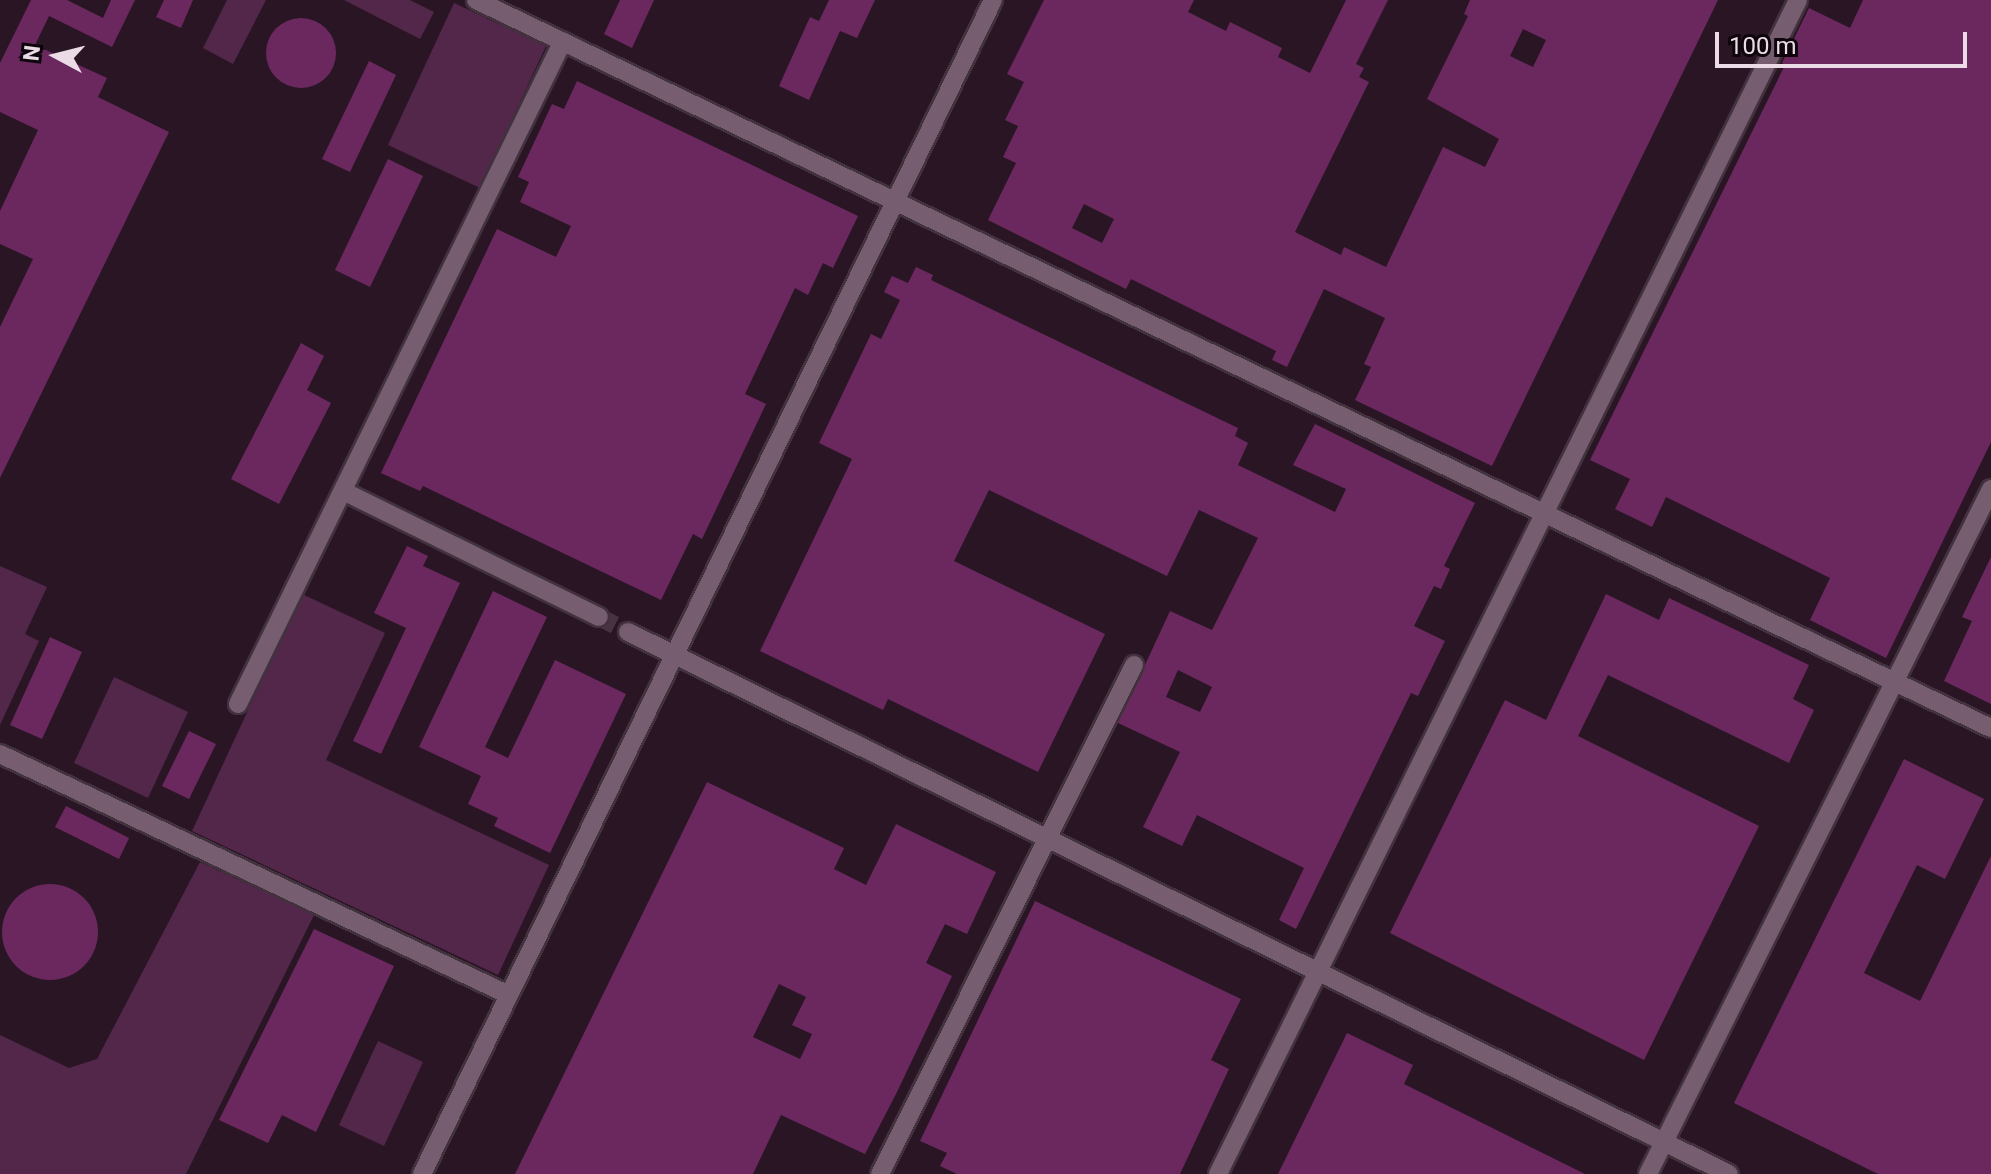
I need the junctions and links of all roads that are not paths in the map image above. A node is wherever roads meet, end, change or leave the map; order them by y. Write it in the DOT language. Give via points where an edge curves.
graph roads {
  1 [pos="476,0"];
  2 [pos="993,0"];
  3 [pos="1798,0"];
  4 [pos="563,41"];
  5 [pos="895,201"];
  6 [pos="1991,489"];
  7 [pos="343,491"];
  8 [pos="1544,513"];
  9 [pos="599,617"];
  10 [pos="628,632"];
  11 [pos="675,654"];
  12 [pos="1134,665"];
  13 [pos="1894,681"];
  14 [pos="238,704"];
  15 [pos="1991,728"];
  16 [pos="0,754"];
  17 [pos="1047,838"];
  18 [pos="1318,972"];
  19 [pos="509,995"];
  20 [pos="1664,1142"];
  21 [pos="422,1174"];
  22 [pos="880,1174"];
  23 [pos="1218,1174"];
  24 [pos="1648,1174"];
  25 [pos="1729,1174"];
  1 -- 4 [label="lane"];
  2 -- 5 [label="lane"];
  3 -- 8 [label="lane"];
  4 -- 5 [label="lane"];
  4 -- 7 [label="lane"];
  5 -- 8 [label="lane"];
  5 -- 11 [label="lane"];
  6 -- 13 [label="lane"];
  7 -- 9 [label="lane"];
  7 -- 14 [label="lane"];
  8 -- 13 [label="lane"];
  8 -- 18 [label="lane"];
  10 -- 11 [label="lane"];
  11 -- 17 [label="lane"];
  11 -- 19 [label="lane"];
  12 -- 17 [label="lane"];
  13 -- 15 [label="lane"];
  13 -- 20 [label="lane"];
  16 -- 19 [label="lane"];
  17 -- 18 [label="lane"];
  17 -- 22 [label="lane"];
  18 -- 20 [label="lane"];
  18 -- 23 [label="lane"];
  19 -- 21 [label="lane"];
  20 -- 24 [label="lane"];
  20 -- 25 [label="lane"];
}
